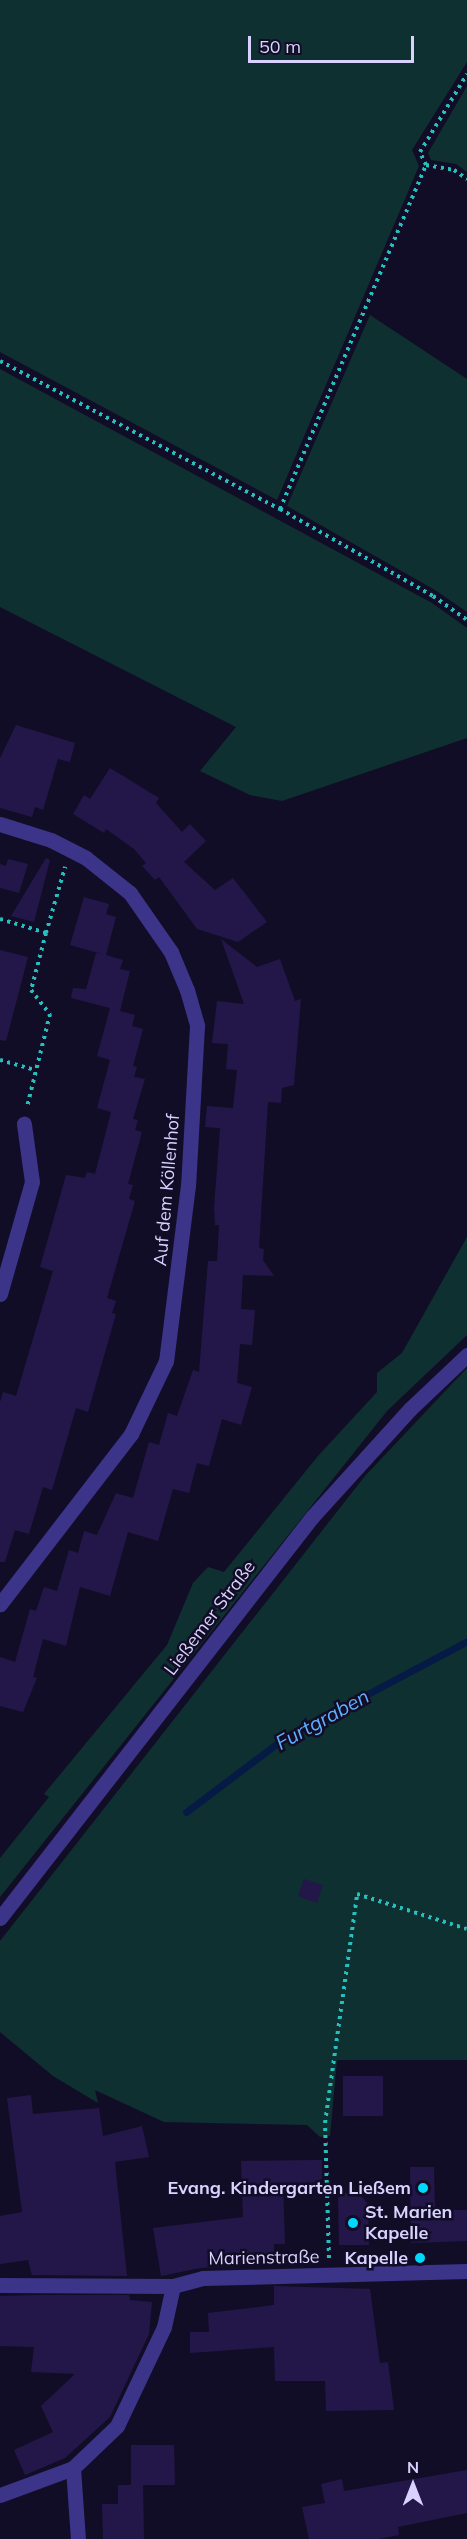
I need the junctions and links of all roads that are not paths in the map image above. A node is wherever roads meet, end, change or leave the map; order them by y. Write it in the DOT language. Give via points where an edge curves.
graph roads {
  1 [pos="0,824"];
  2 [pos="24,1124"];
  3 [pos="0,1294"];
  4 [pos="467,1355"];
  5 [pos="0,1604"];
  6 [pos="0,1918"];
  7 [pos="467,2271"];
  8 [pos="0,2285"];
  9 [pos="173,2286"];
  10 [pos="73,2468"];
  11 [pos="0,2495"];
  12 [pos="78,2539"];
  1 -- 5 [label="street, Auf dem Köllenhof" via="70,849 107,871 130,893 154,922 187,990 197,1026 172,1334 155,1388 131,1434"];
  2 -- 3 [label="street" via="32,1182"];
  4 -- 6 [label="street, Ließemer Straße" via="411,1409 312,1517"];
  7 -- 9 [label="street, Marienstraße" via="202,2278"];
  8 -- 9 [label="street, Marienstraße"];
  9 -- 10 [label="street" via="164,2326 117,2426"];
  10 -- 11 [label="street"];
  10 -- 12 [label="street"];
}
